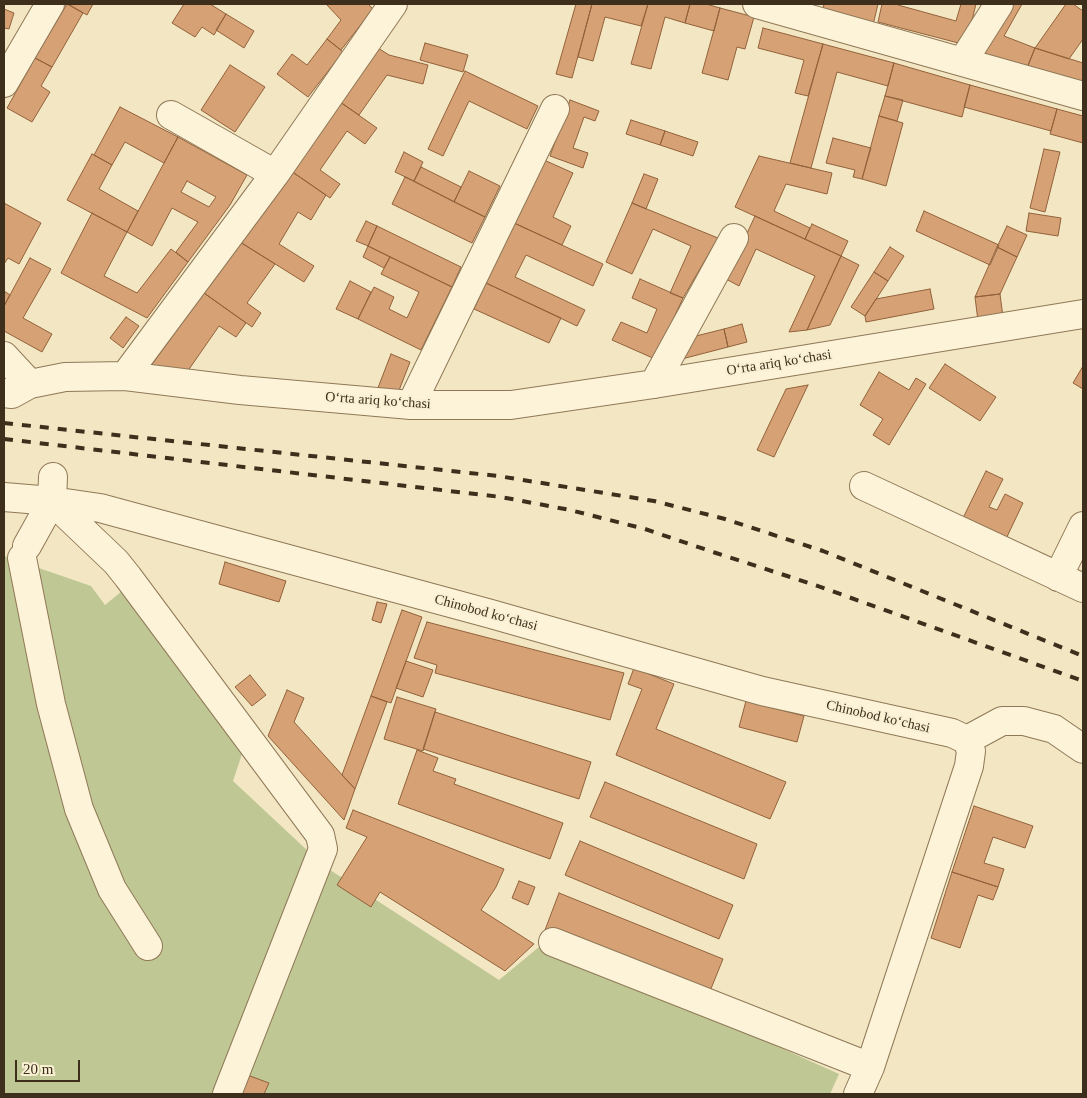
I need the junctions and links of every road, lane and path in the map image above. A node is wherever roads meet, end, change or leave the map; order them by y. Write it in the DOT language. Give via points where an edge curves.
graph roads {
  1 [pos="50,4"];
  2 [pos="999,4"];
  3 [pos="389,5"];
  4 [pos="766,5"];
  5 [pos="963,61"];
  6 [pos="4,83"];
  7 [pos="1083,96"];
  8 [pos="555,109"];
  9 [pos="171,115"];
  10 [pos="275,174"];
  11 [pos="734,238"];
  12 [pos="1083,314"];
  13 [pos="4,356"];
  14 [pos="124,376"];
  15 [pos="30,384"];
  16 [pos="654,384"];
  17 [pos="4,393"];
  18 [pos="411,405"];
  19 [pos="864,486"];
  20 [pos="52,489"];
  21 [pos="4,497"];
  22 [pos="1083,526"];
  23 [pos="1058,577"];
  24 [pos="1083,588"];
  25 [pos="967,740"];
  26 [pos="1083,749"];
  27 [pos="553,942"];
  28 [pos="148,946"];
  29 [pos="870,1067"];
  30 [pos="227,1094"];
  31 [pos="858,1094"];
  1 -- 6 [label="street"];
  2 -- 5 [label="street"];
  3 -- 10 [label="street"];
  4 -- 5 [label="street"];
  5 -- 7 [label="street"];
  8 -- 18 [label="street"];
  9 -- 10 [label="street"];
  10 -- 14 [label="street"];
  11 -- 16 [label="street"];
  12 -- 16 [label="street, Oʻrta ariq koʻchasi"];
  13 -- 15 [label="street"];
  14 -- 15 [label="street, Oʻrta ariq koʻchasi" via="65,377"];
  14 -- 18 [label="street, Oʻrta ariq koʻchasi"];
  15 -- 17 [label="street, Oʻrta ariq koʻchasi" via="12,394"];
  16 -- 18 [label="street, Oʻrta ariq koʻchasi" via="511,405"];
  19 -- 23 [label="street"];
  20 -- 21 [label="street, Chinobod koʻchasi"];
  20 -- 25 [label="street, Chinobod koʻchasi" via="100,508 482,611 762,691 952,733"];
  20 -- 28 [label="street" via="24,552 51,704 79,809 112,889"];
  20 -- 30 [label="street" via="128,577 320,835 323,850"];
  22 -- 23 [label="street"];
  23 -- 24 [label="street"];
  25 -- 26 [label="street" via="1002,721 1024,722 1054,729"];
  25 -- 29 [label="street" via="971,751 969,766"];
  27 -- 29 [label="street"];
  29 -- 31 [label="street"];
}
